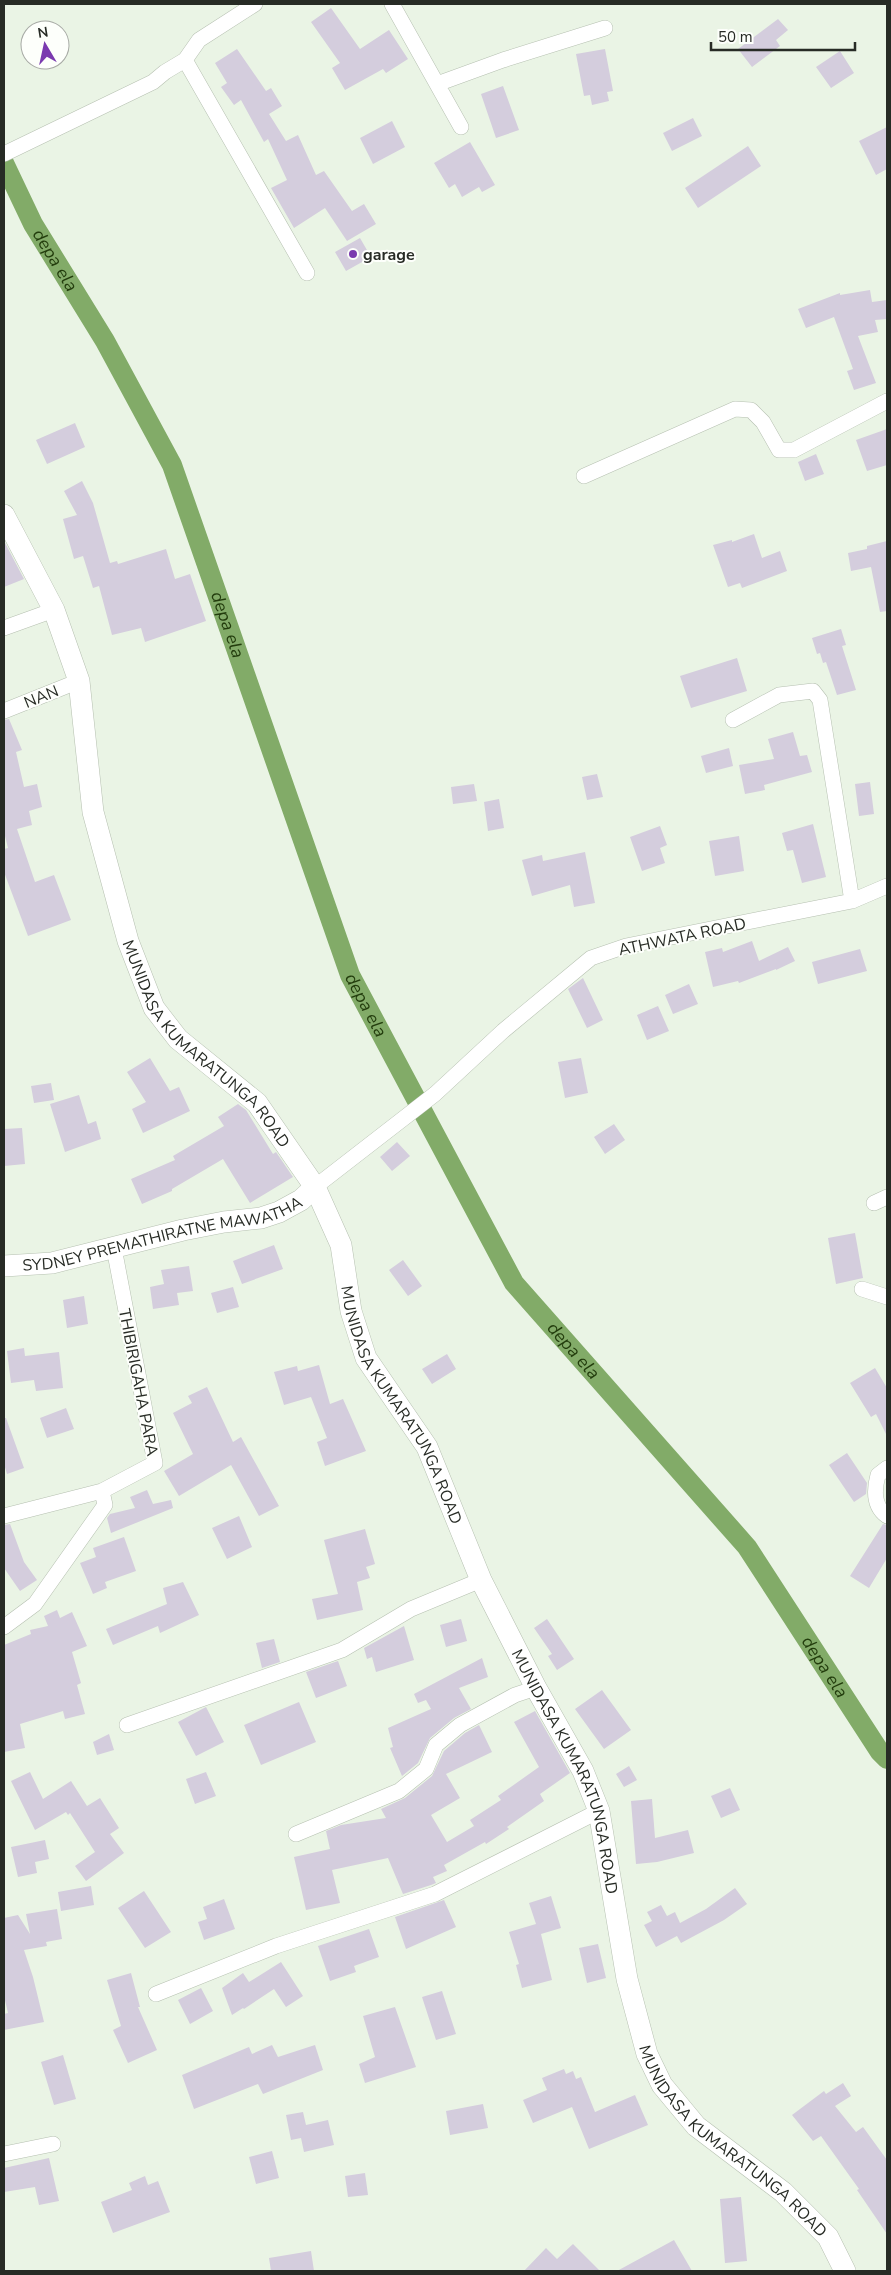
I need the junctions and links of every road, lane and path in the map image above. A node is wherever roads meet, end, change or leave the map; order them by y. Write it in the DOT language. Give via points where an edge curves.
graph roads {
  1 [pos="255,4"];
  2 [pos="392,4"];
  3 [pos="605,28"];
  4 [pos="185,60"];
  5 [pos="437,84"];
  6 [pos="461,128"];
  7 [pos="8,152"];
  8 [pos="307,273"];
  9 [pos="887,401"];
  10 [pos="584,476"];
  11 [pos="4,515"];
  12 [pos="54,610"];
  13 [pos="4,628"];
  14 [pos="79,681"];
  15 [pos="4,711"];
  16 [pos="733,720"];
  17 [pos="887,886"];
  18 [pos="852,901"];
  19 [pos="315,1187"];
  20 [pos="114,1248"];
  21 [pos="4,1266"];
  22 [pos="862,1289"];
  23 [pos="887,1297"];
  24 [pos="887,1468"];
  25 [pos="102,1491"];
  26 [pos="4,1516"];
  27 [pos="887,1516"];
  28 [pos="481,1580"];
  29 [pos="4,1627"];
  30 [pos="536,1688"];
  31 [pos="127,1725"];
  32 [pos="599,1811"];
  33 [pos="296,1834"];
  34 [pos="156,1994"];
  35 [pos="53,2144"];
  36 [pos="4,2154"];
  37 [pos="845,2271"];
  1 -- 4 [label="street" via="199,40"];
  2 -- 5 [label="street"];
  3 -- 5 [label="street"];
  4 -- 7 [label="street" via="154,82"];
  4 -- 8 [label="street"];
  5 -- 6 [label="street"];
  9 -- 10 [label="street" via="794,450 779,450 751,410 735,409"];
  11 -- 12 [label="street, MUNIDASA KUMARATUNGA ROAD"];
  12 -- 13 [label="street"];
  12 -- 14 [label="street, MUNIDASA KUMARATUNGA ROAD"];
  14 -- 15 [label="street, NAN"];
  14 -- 19 [label="street, MUNIDASA KUMARATUNGA ROAD" via="93,812 128,941 154,1008 178,1040 256,1103"];
  16 -- 18 [label="street" via="779,695 813,691 820,700"];
  17 -- 18 [label="street, ATHWATA ROAD"];
  18 -- 19 [label="street, ATHWATA ROAD" via="626,946 591,958 503,1031 435,1094"];
  19 -- 20 [label="street, SYDNEY PREMATHIRATNE MAWATHA" via="300,1200 261,1218 183,1230"];
  19 -- 28 [label="street, MUNIDASA KUMARATUNGA ROAD" via="341,1245 351,1311 366,1358 427,1447"];
  20 -- 21 [label="street, SYDNEY PREMATHIRATNE MAWATHA" via="52,1263"];
  20 -- 25 [label="street, THIBIRIGAHA PARA" via="155,1463"];
  22 -- 23 [label="street"];
  24 -- 27 [label="street" via="878,1475 875,1498 880,1512"];
  25 -- 26 [label="street"];
  25 -- 29 [label="street" via="106,1505 35,1604"];
  28 -- 30 [label="street, MUNIDASA KUMARATUNGA ROAD"];
  28 -- 31 [label="street" via="411,1609 342,1650"];
  30 -- 32 [label="street, MUNIDASA KUMARATUNGA ROAD" via="583,1771"];
  30 -- 33 [label="street" via="515,1695 460,1725 436,1745 426,1769 399,1791"];
  32 -- 34 [label="street" via="435,1894 276,1946"];
  32 -- 37 [label="street, MUNIDASA KUMARATUNGA ROAD" via="626,1979 647,2054 662,2085 696,2126 783,2192 828,2236"];
  35 -- 36 [label="street"];
}
